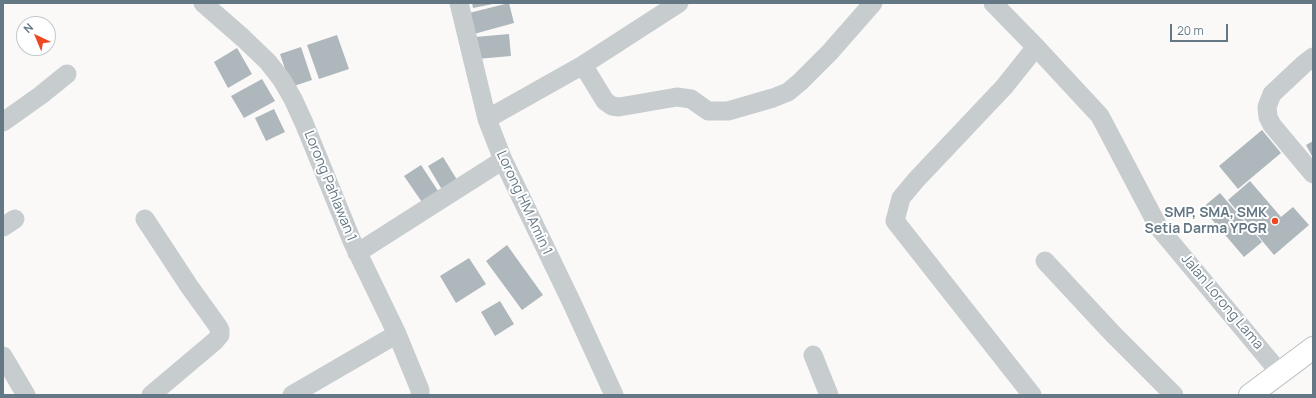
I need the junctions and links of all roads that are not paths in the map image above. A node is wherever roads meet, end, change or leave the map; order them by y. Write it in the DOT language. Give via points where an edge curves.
graph roads {
  1 [pos="203,3"];
  2 [pos="459,3"];
  3 [pos="679,3"];
  4 [pos="873,3"];
  5 [pos="993,3"];
  6 [pos="1036,46"];
  7 [pos="1313,57"];
  8 [pos="583,65"];
  9 [pos="67,74"];
  10 [pos="488,119"];
  11 [pos="3,122"];
  12 [pos="502,160"];
  13 [pos="1313,174"];
  14 [pos="145,220"];
  15 [pos="357,252"];
  16 [pos="1045,261"];
  17 [pos="397,334"];
  18 [pos="1313,348"];
  19 [pos="813,355"];
  20 [pos="3,356"];
  21 [pos="1280,373"];
  22 [pos="26,395"];
  23 [pos="151,395"];
  24 [pos="292,395"];
  25 [pos="420,395"];
  26 [pos="614,395"];
  27 [pos="829,395"];
  28 [pos="1032,395"];
  29 [pos="1174,395"];
  30 [pos="1250,395"];
  1 -- 15 [label="street, Lorong Pahlawan 1" via="263,58 282,80 304,123"];
  2 -- 10 [label="street, Lorong HM Amin 1"];
  3 -- 8 [label="street"];
  4 -- 8 [label="street" via="830,52 788,92 728,111 708,111 691,99 677,96 612,106 605,101"];
  5 -- 6 [label="street, Jalan Lorong Lama"];
  6 -- 21 [label="street, Jalan Lorong Lama" via="1100,116 1159,228"];
  6 -- 28 [label="street" via="1004,87 901,198 895,221"];
  7 -- 13 [label="street" via="1272,94 1267,107 1272,125"];
  8 -- 10 [label="street"];
  9 -- 11 [label="street"];
  10 -- 12 [label="street, Lorong HM Amin 1"];
  12 -- 15 [label="street"];
  12 -- 26 [label="street, Lorong HM Amin 1"];
  14 -- 23 [label="street" via="220,330 216,341"];
  15 -- 17 [label="street, Lorong Pahlawan 1"];
  16 -- 29 [label="street"];
  17 -- 24 [label="street"];
  17 -- 25 [label="street, Lorong Pahlawan 1"];
  18 -- 21 [label="main road"];
  19 -- 27 [label="street"];
  20 -- 22 [label="street"];
  21 -- 30 [label="main road"];
}
